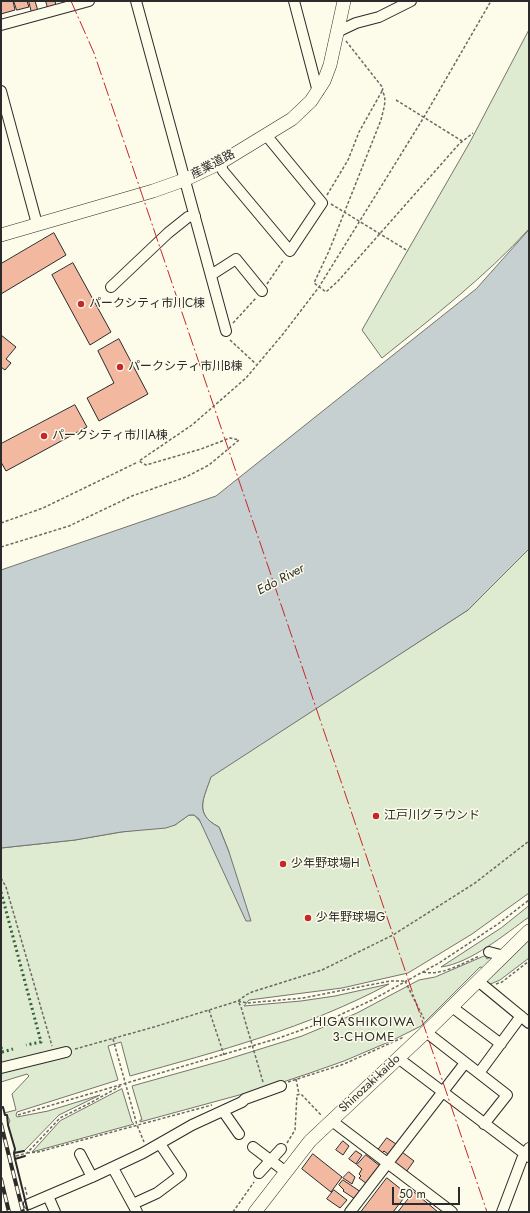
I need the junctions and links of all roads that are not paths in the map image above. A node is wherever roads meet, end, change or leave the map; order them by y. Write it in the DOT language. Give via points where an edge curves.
graph roads {
  1 [pos="89,1"];
  2 [pos="136,1"];
  3 [pos="294,1"];
  4 [pos="344,1"];
  5 [pos="411,1"];
  6 [pos="1,25"];
  7 [pos="341,31"];
  8 [pos="1,91"];
  9 [pos="318,92"];
  10 [pos="266,135"];
  11 [pos="220,162"];
  12 [pos="184,180"];
  13 [pos="196,220"];
  14 [pos="37,224"];
  15 [pos="1,235"];
  16 [pos="211,276"];
  17 [pos="111,287"];
  18 [pos="262,291"];
  19 [pos="227,334"];
  20 [pos="529,931"];
  21 [pos="485,953"];
  22 [pos="504,956"];
  23 [pos="478,981"];
  24 [pos="452,1007"];
  25 [pos="525,1020"];
  26 [pos="426,1028"];
  27 [pos="501,1044"];
  28 [pos="66,1052"];
  29 [pos="398,1058"];
  30 [pos="465,1063"];
  31 [pos="2,1067"];
  32 [pos="479,1073"];
  33 [pos="282,1085"];
  34 [pos="442,1093"];
  35 [pos="223,1111"];
  36 [pos="328,1120"];
  37 [pos="484,1124"];
  38 [pos="239,1134"];
  39 [pos="160,1144"];
  40 [pos="253,1147"];
  41 [pos="280,1149"];
  42 [pos="528,1153"];
  43 [pos="80,1154"];
  44 [pos="270,1160"];
  45 [pos="388,1163"];
  46 [pos="113,1168"];
  47 [pos="286,1172"];
  48 [pos="259,1173"];
  49 [pos="92,1177"];
  50 [pos="48,1196"];
  51 [pos="29,1204"];
  52 [pos="135,1208"];
  53 [pos="260,1210"];
  54 [pos="55,1212"];
  55 [pos="350,1212"];
  56 [pos="452,1212"];
  57 [pos="502,1212"];
  1 -- 6 [label="street"];
  2 -- 12 [label="street"];
  3 -- 9 [label="street"];
  4 -- 7 [label="main road, 産業道路"];
  5 -- 7 [label="street"];
  7 -- 9 [label="main road, 産業道路"];
  8 -- 14 [label="street"];
  9 -- 10 [label="main road, 産業道路" via="292,119"];
  10 -- 11 [label="main road, 産業道路"];
  10 -- 11 [label="street" via="323,202 290,251 224,171"];
  11 -- 12 [label="main road, 産業道路"];
  12 -- 13 [label="street"];
  12 -- 14 [label="main road, 産業道路"];
  13 -- 16 [label="street"];
  13 -- 17 [label="street" via="188,217"];
  14 -- 15 [label="main road, 産業道路"];
  16 -- 18 [label="street" via="236,259"];
  16 -- 19 [label="street"];
  20 -- 22 [label="main road, Shinozaki-kaido"];
  21 -- 22 [label="street"];
  22 -- 23 [label="main road, Shinozaki-kaido"];
  23 -- 24 [label="main road, Shinozaki-kaido"];
  23 -- 25 [label="street"];
  24 -- 26 [label="main road, Shinozaki-kaido"];
  24 -- 27 [label="street"];
  25 -- 27 [label="street"];
  26 -- 29 [label="main road, Shinozaki-kaido"];
  26 -- 30 [label="street"];
  27 -- 32 [label="street"];
  28 -- 31 [label="street"];
  29 -- 34 [label="street"];
  29 -- 36 [label="main road, Shinozaki-kaido"];
  30 -- 32 [label="street"];
  30 -- 34 [label="street"];
  32 -- 37 [label="street" via="507,1095"];
  33 -- 35 [label="street" via="245,1099"];
  34 -- 37 [label="street"];
  34 -- 45 [label="street"];
  35 -- 38 [label="street"];
  35 -- 39 [label="street"];
  36 -- 45 [label="street"];
  36 -- 47 [label="main road, Shinozaki-kaido"];
  37 -- 42 [label="street"];
  39 -- 46 [label="street"];
  39 -- 52 [label="street" via="181,1175"];
  40 -- 44 [label="street"];
  41 -- 44 [label="street"];
  42 -- 57 [label="street"];
  43 -- 49 [label="street"];
  44 -- 47 [label="street"];
  44 -- 48 [label="street"];
  45 -- 55 [label="street"];
  45 -- 56 [label="street"];
  46 -- 49 [label="street"];
  46 -- 52 [label="street"];
  47 -- 53 [label="main road, Shinozaki-kaido"];
  49 -- 50 [label="street"];
  50 -- 51 [label="street"];
  50 -- 54 [label="street"];
}
